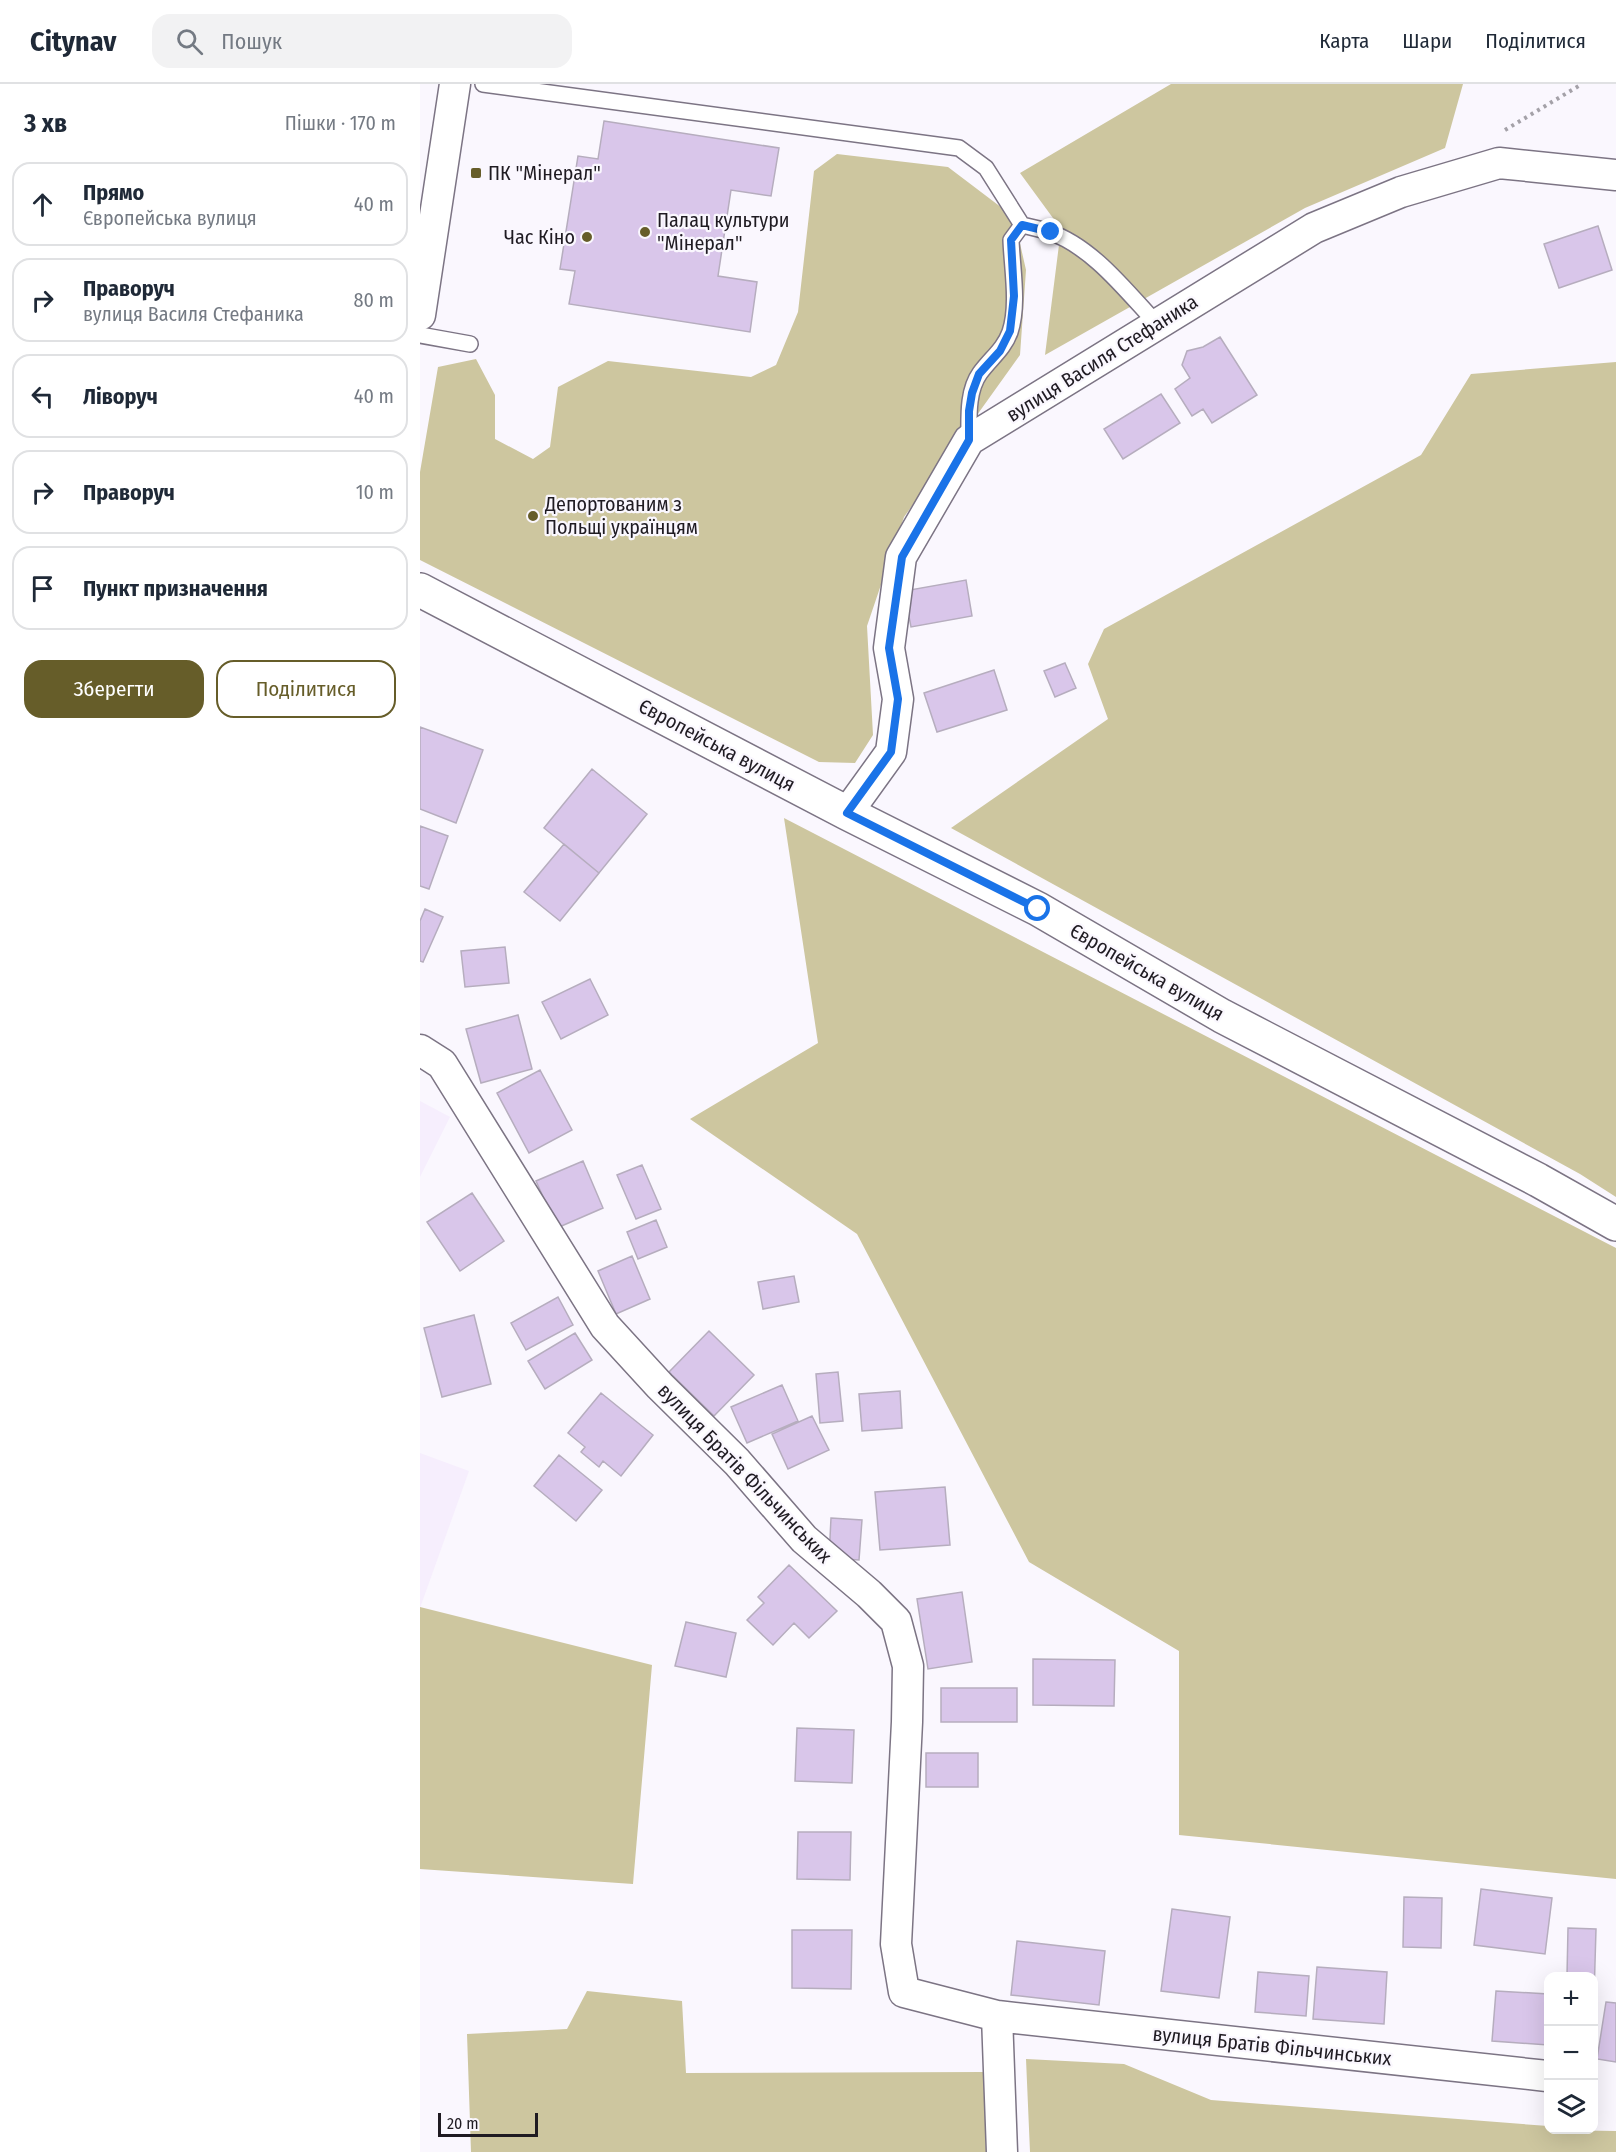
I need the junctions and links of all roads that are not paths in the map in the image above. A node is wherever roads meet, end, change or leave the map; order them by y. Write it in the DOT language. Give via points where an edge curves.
graph roads {
  1 [pos="455,84"];
  2 [pos="483,84"];
  3 [pos="1616,175"];
  4 [pos="1022,225"];
  5 [pos="420,315"];
  6 [pos="1156,324"];
  7 [pos="420,335"];
  8 [pos="470,344"];
  9 [pos="969,440"];
  10 [pos="420,590"];
  11 [pos="847,813"];
  12 [pos="420,1050"];
  13 [pos="1616,1224"];
  14 [pos="998,2016"];
  15 [pos="1544,2076"];
  16 [pos="1002,2152"];
  1 -- 5 [label="street"];
  2 -- 4 [label="lane" via="959,148 986,168"];
  3 -- 6 [label="street, вулиця Василя Стефаника" via="1499,163 1401,192 1314,228"];
  4 -- 6 [label="lane" via="1051,232 1076,245 1111,273"];
  4 -- 9 [label="lane" via="1011,240 1014,296 1010,331 975,384 969,411"];
  6 -- 9 [label="street, вулиця Василя Стефаника"];
  7 -- 8 [label="lane"];
  9 -- 11 [label="street, вулиця Василя Стефаника" via="902,557 889,648 898,699 891,752"];
  10 -- 11 [label="street, Європейська вулиця"];
  11 -- 13 [label="street, Європейська вулиця" via="1038,909 1222,1016"];
  12 -- 14 [label="street, вулиця Братів Фільчинських" via="442,1064 605,1326 737,1462 804,1539 896,1621 908,1666 896,1944 904,1992"];
  14 -- 15 [label="street, вулиця Братів Фільчинських"];
  14 -- 16 [label="street"];
}
